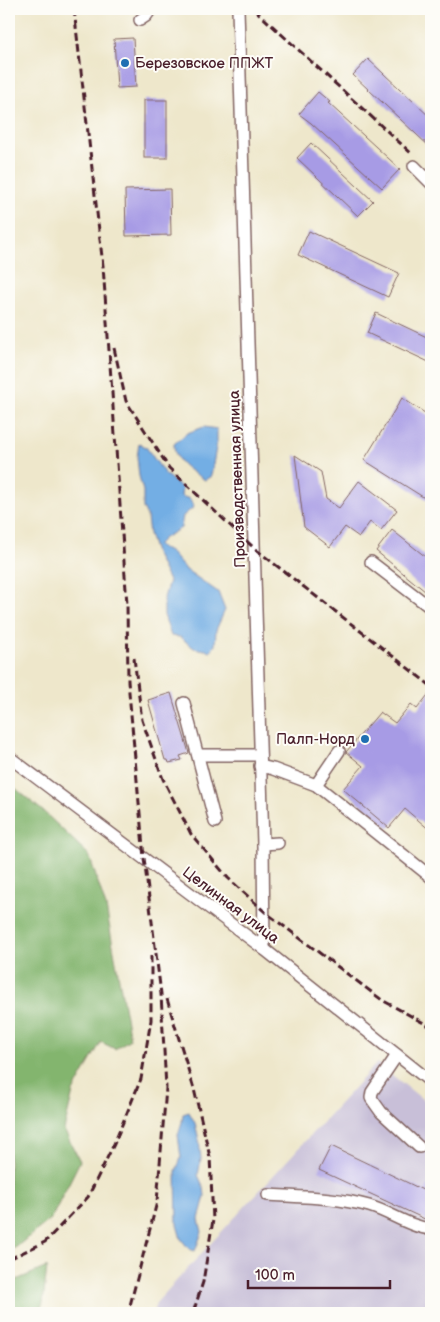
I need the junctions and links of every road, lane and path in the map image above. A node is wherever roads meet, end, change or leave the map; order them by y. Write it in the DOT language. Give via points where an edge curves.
graph roads {
  1 [pos="151,9"];
  2 [pos="238,9"];
  3 [pos="140,20"];
  4 [pos="414,166"];
  5 [pos="431,183"];
  6 [pos="370,562"];
  7 [pos="431,608"];
  8 [pos="184,703"];
  9 [pos="339,751"];
  10 [pos="198,755"];
  11 [pos="9,756"];
  12 [pos="260,760"];
  13 [pos="316,785"];
  14 [pos="215,822"];
  15 [pos="278,843"];
  16 [pos="263,844"];
  17 [pos="431,877"];
  18 [pos="264,949"];
  19 [pos="397,1054"];
  20 [pos="431,1082"];
  21 [pos="418,1148"];
  22 [pos="268,1195"];
  23 [pos="431,1229"];
  1 -- 3 [label="street"];
  2 -- 12 [label="street, Производственная улица"];
  4 -- 5 [label="street"];
  6 -- 7 [label="street"];
  8 -- 10 [label="street"];
  9 -- 13 [label="street"];
  10 -- 12 [label="street"];
  10 -- 14 [label="street"];
  11 -- 18 [label="street, Целинная улица"];
  12 -- 13 [label="street" via="273,769"];
  12 -- 16 [label="street, Производственная улица"];
  13 -- 17 [label="street"];
  15 -- 16 [label="street"];
  16 -- 18 [label="street, Производственная улица"];
  18 -- 19 [label="street, Целинная улица"];
  19 -- 20 [label="street, Целинная улица"];
  19 -- 21 [label="street" via="371,1098"];
  22 -- 23 [label="street" via="371,1206"];
}
